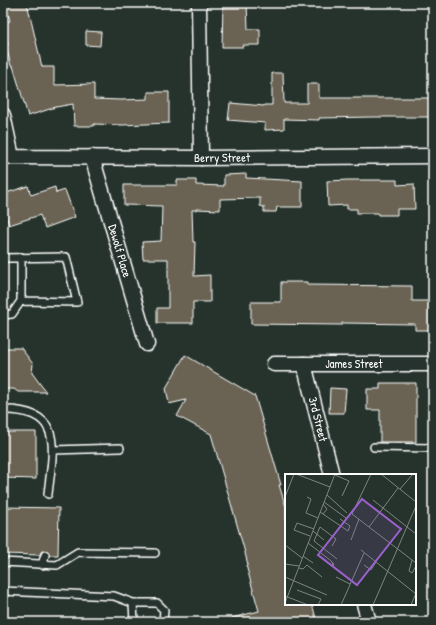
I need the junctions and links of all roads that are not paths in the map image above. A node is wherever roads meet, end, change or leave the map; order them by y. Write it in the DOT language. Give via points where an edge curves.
graph roads {
  1 [pos="199,3"];
  2 [pos="3,115"];
  3 [pos="433,156"];
  4 [pos="92,157"];
  5 [pos="201,158"];
  6 [pos="20,257"];
  7 [pos="3,258"];
  8 [pos="21,301"];
  9 [pos="3,315"];
  10 [pos="147,344"];
  11 [pos="274,364"];
  12 [pos="304,364"];
  13 [pos="433,364"];
  14 [pos="3,410"];
  15 [pos="374,447"];
  16 [pos="120,448"];
  17 [pos="433,448"];
  18 [pos="53,450"];
  19 [pos="332,474"];
  20 [pos="48,494"];
  21 [pos="155,554"];
  22 [pos="45,555"];
  23 [pos="3,562"];
  24 [pos="42,565"];
  25 [pos="3,591"];
  26 [pos="133,603"];
  27 [pos="364,605"];
  28 [pos="134,622"];
  29 [pos="163,622"];
  30 [pos="369,622"];
  1 -- 5 [label="street"];
  2 -- 4 [label="street, Berry Street" via="12,157"];
  3 -- 5 [label="street, Berry Street"];
  4 -- 5 [label="street, Berry Street"];
  4 -- 10 [label="street, Dewolf Place"];
  6 -- 7 [label="lane"];
  6 -- 8 [label="lane"];
  6 -- 8 [label="lane" via="66,257 77,302"];
  8 -- 9 [label="lane" via="12,314"];
  11 -- 12 [label="street, James Street"];
  12 -- 13 [label="street, James Street"];
  12 -- 19 [label="street, 3rd Street"];
  14 -- 18 [label="lane" via="39,416 52,435"];
  15 -- 17 [label="lane"];
  16 -- 18 [label="lane"];
  18 -- 20 [label="lane"];
  21 -- 24 [label="lane" via="78,552 57,566"];
  22 -- 24 [label="lane"];
  23 -- 24 [label="lane"];
  25 -- 26 [label="lane" via="114,596"];
  26 -- 28 [label="lane"];
  26 -- 29 [label="lane" via="157,603 164,610"];
  27 -- 30 [label="street"];
}
